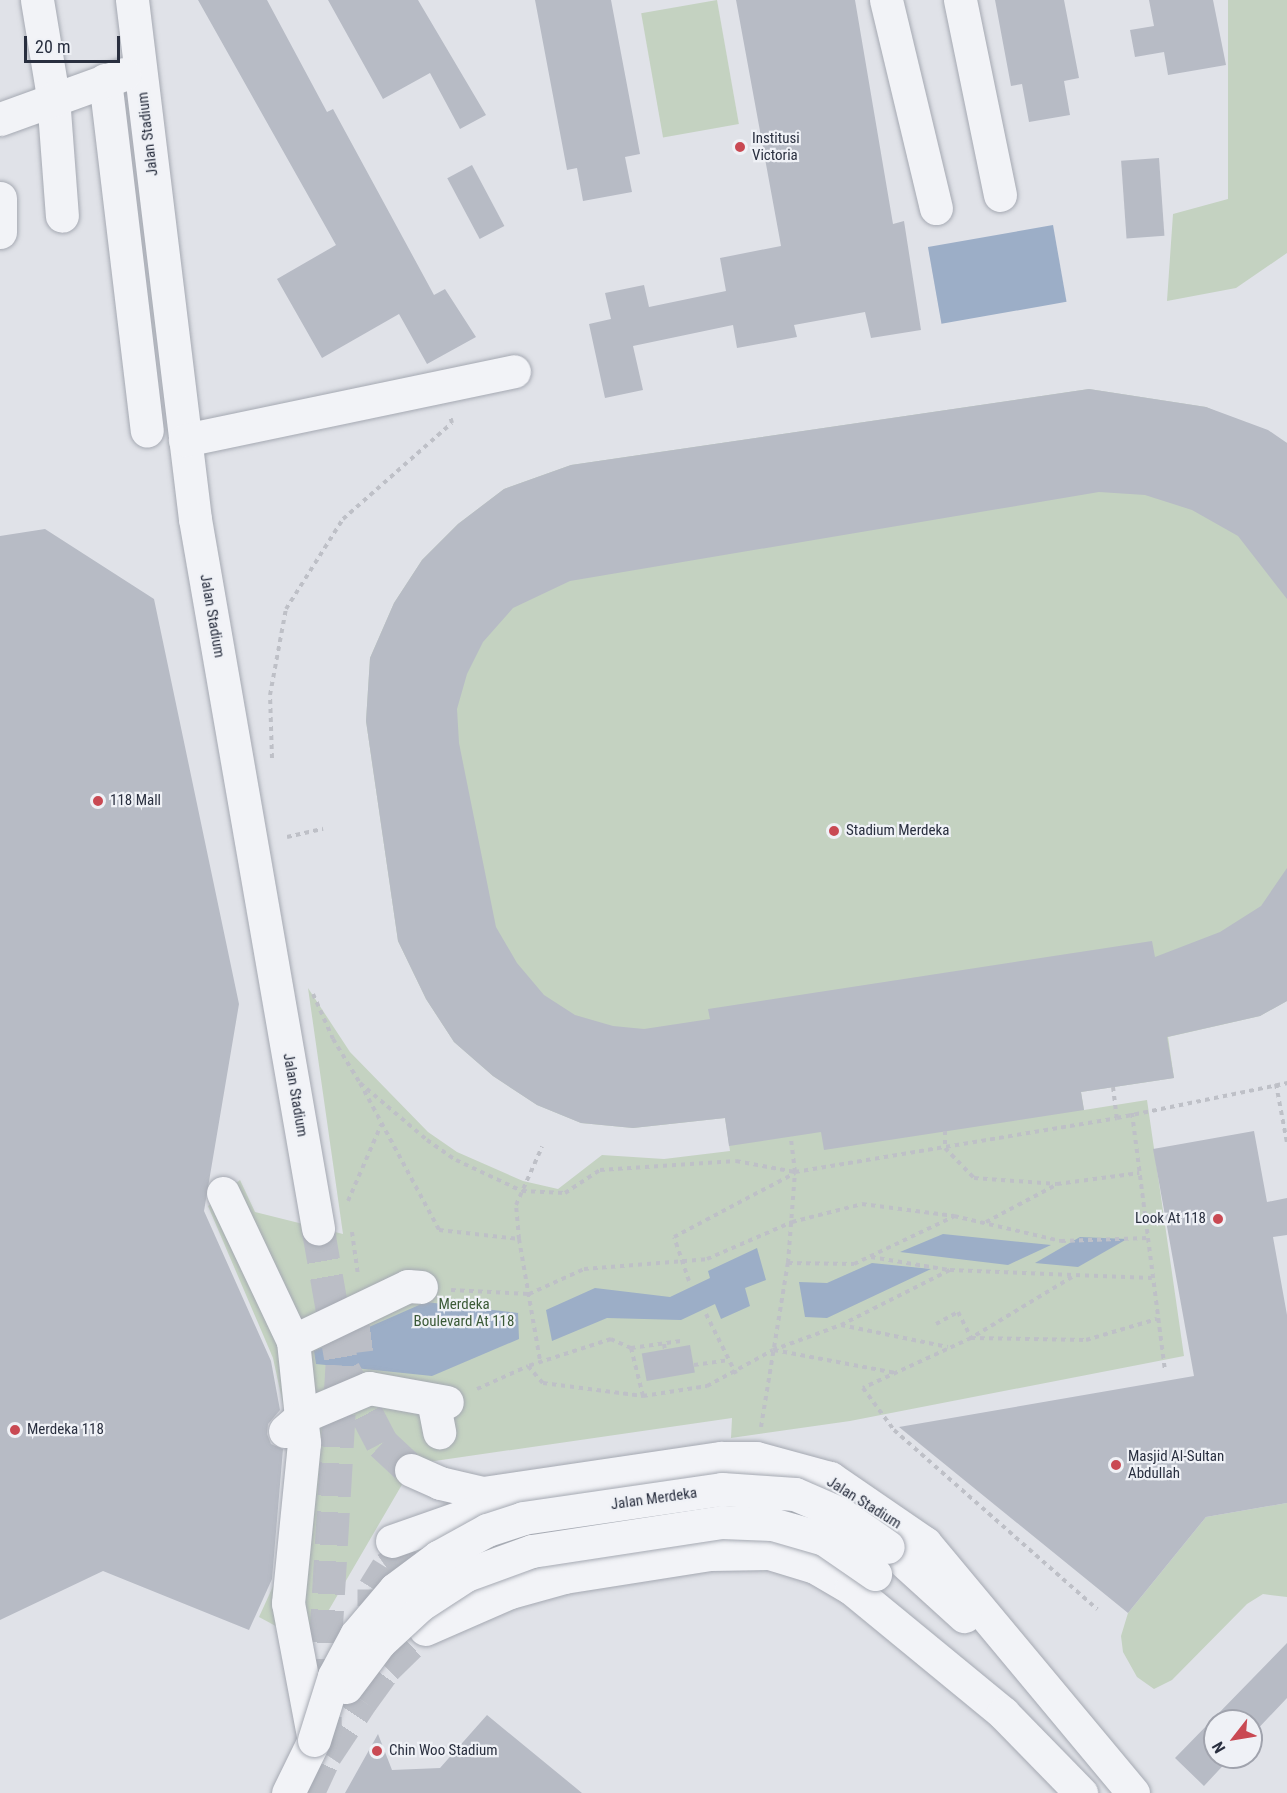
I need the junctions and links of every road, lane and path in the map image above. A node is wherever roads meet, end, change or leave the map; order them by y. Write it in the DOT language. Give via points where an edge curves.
graph roads {
  1 [pos="37,0"];
  2 [pos="132,0"];
  3 [pos="886,0"];
  4 [pos="960,0"];
  5 [pos="141,73"];
  6 [pos="105,80"];
  7 [pos="53,97"];
  8 [pos="0,119"];
  9 [pos="1000,195"];
  10 [pos="0,198"];
  11 [pos="936,208"];
  12 [pos="62,216"];
  13 [pos="0,232"];
  14 [pos="514,371"];
  15 [pos="442,386"];
  16 [pos="147,430"];
  17 [pos="185,440"];
  18 [pos="272,764"];
  19 [pos="323,829"];
  20 [pos="287,837"];
  21 [pos="309,984"];
  22 [pos="360,1083"];
  23 [pos="1287,1083"];
  24 [pos="1276,1084"];
  25 [pos="1113,1087"];
  26 [pos="1132,1113"];
  27 [pos="1117,1118"];
  28 [pos="381,1124"];
  29 [pos="945,1131"];
  30 [pos="791,1137"];
  31 [pos="1287,1143"];
  32 [pos="542,1147"];
  33 [pos="945,1148"];
  34 [pos="795,1172"];
  35 [pos="1139,1173"];
  36 [pos="1057,1184"];
  37 [pos="522,1191"];
  38 [pos="223,1193"];
  39 [pos="349,1213"];
  40 [pos="954,1216"];
  41 [pos="792,1222"];
  42 [pos="984,1223"];
  43 [pos="351,1224"];
  44 [pos="318,1228"];
  45 [pos="1147,1238"];
  46 [pos="519,1239"];
  47 [pos="868,1257"];
  48 [pos="680,1262"];
  49 [pos="788,1263"];
  50 [pos="950,1270"];
  51 [pos="1072,1277"];
  52 [pos="1152,1278"];
  53 [pos="689,1281"];
  54 [pos="421,1287"];
  55 [pos="529,1294"];
  56 [pos="361,1298"];
  57 [pos="706,1314"];
  58 [pos="1157,1319"];
  59 [pos="936,1324"];
  60 [pos="841,1325"];
  61 [pos="971,1338"];
  62 [pos="292,1341"];
  63 [pos="681,1341"];
  64 [pos="664,1344"];
  65 [pos="949,1347"];
  66 [pos="631,1348"];
  67 [pos="665,1350"];
  68 [pos="773,1350"];
  69 [pos="729,1360"];
  70 [pos="540,1361"];
  71 [pos="694,1365"];
  72 [pos="528,1366"];
  73 [pos="1165,1371"];
  74 [pos="897,1373"];
  75 [pos="736,1374"];
  76 [pos="643,1396"];
  77 [pos="440,1411"];
  78 [pos="293,1424"];
  79 [pos="756,1458"];
  80 [pos="411,1470"];
  81 [pos="545,1485"];
  82 [pos="392,1541"];
  83 [pos="881,1561"];
  84 [pos="1097,1609"];
  85 [pos="425,1629"];
  86 [pos="1039,1684"];
  87 [pos="1003,1713"];
  88 [pos="314,1740"];
  89 [pos="288,1793"];
  90 [pos="1081,1793"];
  91 [pos="1133,1793"];
  1 -- 7 [label="street"];
  2 -- 5 [label="street, Jalan Stadium"];
  3 -- 11 [label="street"];
  4 -- 9 [label="street"];
  5 -- 6 [label="street"];
  5 -- 17 [label="street, Jalan Stadium"];
  6 -- 7 [label="street"];
  6 -- 16 [label="street"];
  7 -- 8 [label="street"];
  7 -- 12 [label="street"];
  10 -- 13 [label="street"];
  14 -- 15 [label="street"];
  15 -- 17 [label="street"];
  15 -- 18 [label="path" via="452,423 343,519 286,609 270,695"];
  17 -- 44 [label="street, Jalan Stadium" via="199,542"];
  19 -- 20 [label="path"];
  21 -- 22 [label="path" via="333,1039"];
  22 -- 28 [label="path"];
  22 -- 37 [label="path" via="456,1160"];
  23 -- 24 [label="path"];
  24 -- 26 [label="path"];
  24 -- 31 [label="path"];
  25 -- 27 [label="path"];
  26 -- 27 [label="path"];
  26 -- 35 [label="path"];
  27 -- 33 [label="path"];
  28 -- 39 [label="path" via="348,1202"];
  28 -- 46 [label="path" via="439,1230"];
  29 -- 33 [label="path"];
  30 -- 34 [label="path"];
  32 -- 37 [label="path"];
  33 -- 34 [label="path"];
  33 -- 36 [label="path" via="974,1178"];
  34 -- 37 [label="path" via="736,1161 612,1169 600,1170 565,1193"];
  34 -- 41 [label="path"];
  34 -- 48 [label="path" via="674,1237"];
  35 -- 36 [label="path"];
  35 -- 45 [label="path"];
  36 -- 42 [label="path"];
  37 -- 46 [label="path" via="516,1205"];
  38 -- 62 [label="street"];
  40 -- 41 [label="path" via="862,1204"];
  40 -- 42 [label="path"];
  40 -- 47 [label="path"];
  41 -- 48 [label="path" via="707,1259"];
  41 -- 49 [label="path"];
  42 -- 45 [label="path" via="1061,1241"];
  43 -- 56 [label="path"];
  45 -- 52 [label="path"];
  46 -- 55 [label="path"];
  47 -- 49 [label="path" via="854,1264"];
  47 -- 50 [label="path"];
  48 -- 53 [label="path"];
  48 -- 55 [label="path" via="584,1269"];
  49 -- 68 [label="path"];
  50 -- 51 [label="path"];
  50 -- 60 [label="path"];
  51 -- 52 [label="path"];
  51 -- 61 [label="path"];
  52 -- 58 [label="path"];
  54 -- 55 [label="path"];
  54 -- 56 [label="street" via="408,1286"];
  55 -- 70 [label="path"];
  56 -- 62 [label="street"];
  57 -- 69 [label="path"];
  58 -- 61 [label="path" via="1086,1340"];
  58 -- 73 [label="path"];
  59 -- 61 [label="path" via="958,1312"];
  60 -- 65 [label="path"];
  60 -- 68 [label="path"];
  61 -- 65 [label="path"];
  62 -- 78 [label="street"];
  63 -- 64 [label="path"];
  64 -- 66 [label="path"];
  64 -- 67 [label="path"];
  65 -- 74 [label="path"];
  66 -- 70 [label="path" via="611,1340"];
  66 -- 76 [label="path"];
  68 -- 74 [label="path"];
  68 -- 75 [label="path"];
  68 -- 79 [label="path"];
  69 -- 71 [label="path"];
  69 -- 75 [label="path"];
  70 -- 72 [label="path"];
  72 -- 76 [label="path" via="543,1383"];
  72 -- 77 [label="path"];
  74 -- 84 [label="path" via="863,1388 894,1430"];
  75 -- 76 [label="path" via="707,1386"];
  77 -- 78 [label="street" via="369,1388"];
  78 -- 88 [label="street" via="303,1443 288,1603"];
  79 -- 81 [label="street, Jalan Stadium" via="721,1458"];
  79 -- 86 [label="street, Jalan Stadium" via="830,1478 925,1543"];
  80 -- 81 [label="street, Jalan Stadium" via="441,1483 483,1493"];
  81 -- 82 [label="street" via="485,1511"];
  83 -- 86 [label="street, Jalan Merdeka"];
  83 -- 87 [label="street, Jalan Merdeka"];
  83 -- 88 [label="street, Jalan Merdeka, bridge" via="841,1514 795,1494 723,1489 523,1518 487,1530 438,1557 395,1589 356,1635 334,1676"];
  85 -- 87 [label="street" via="510,1592 564,1578 710,1554 769,1552 815,1567 851,1588"];
  86 -- 91 [label="street, Jalan Stadium"];
  87 -- 90 [label="street"];
  88 -- 89 [label="street, Jalan Merdeka"];
}
